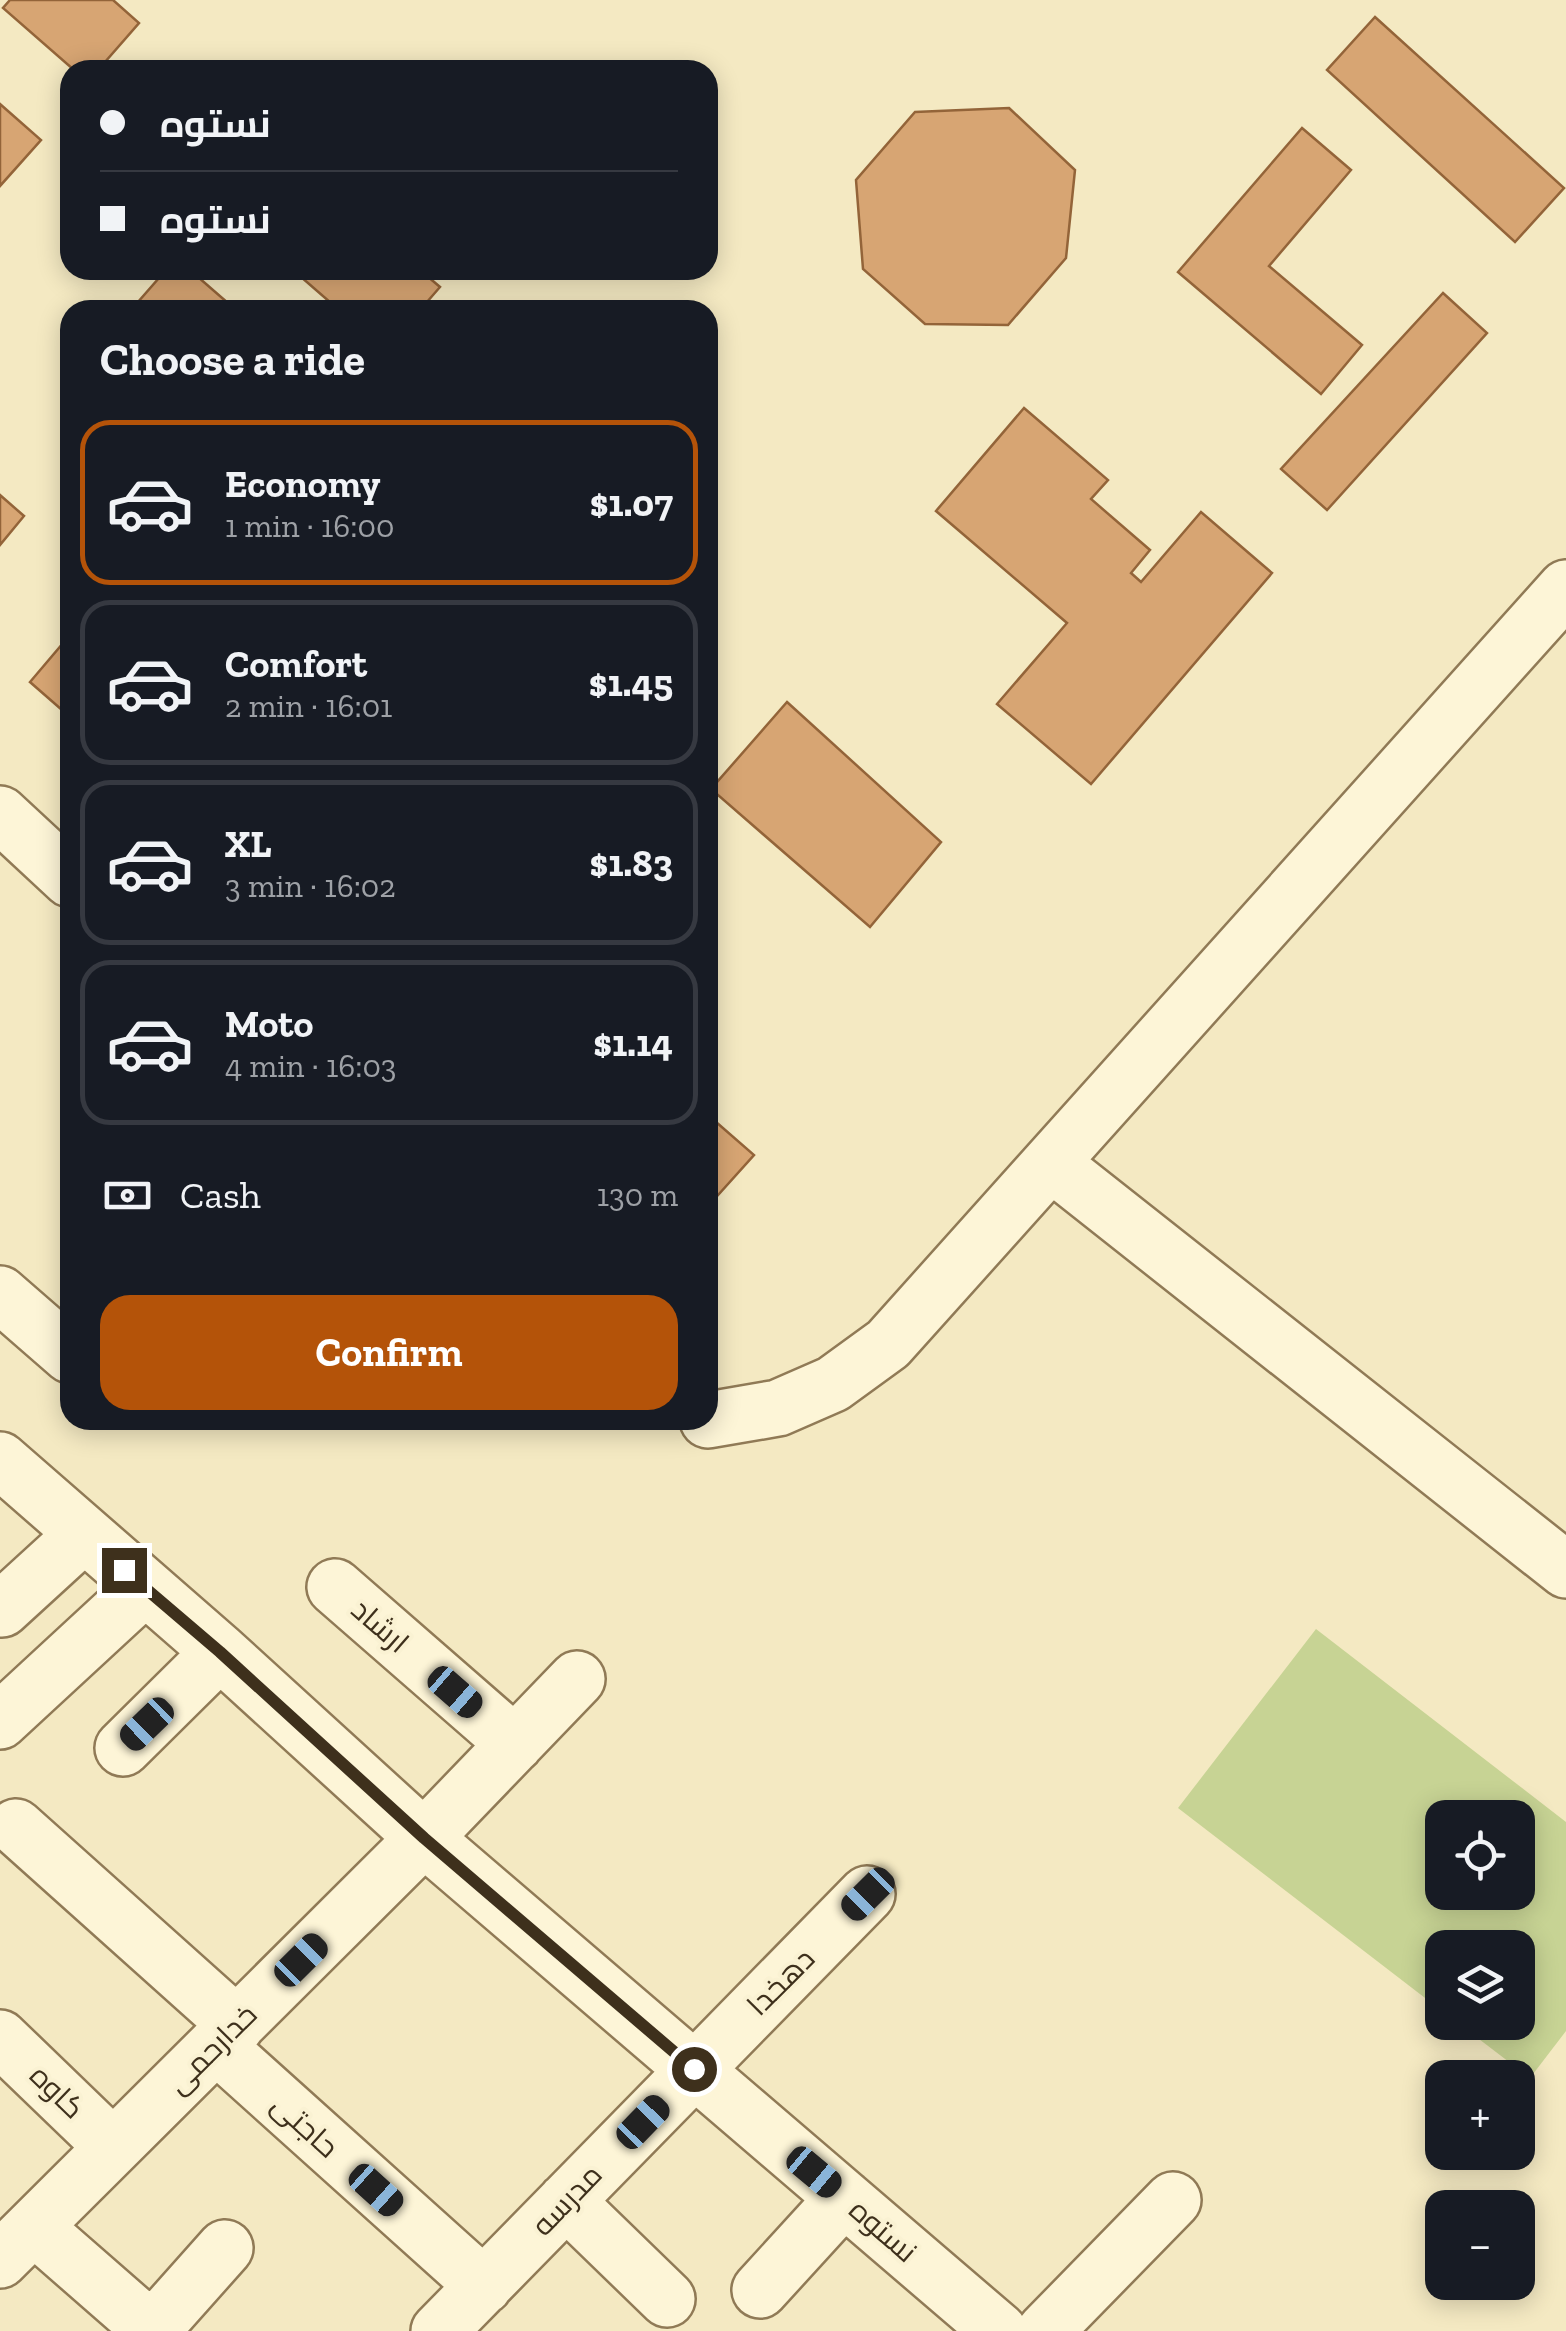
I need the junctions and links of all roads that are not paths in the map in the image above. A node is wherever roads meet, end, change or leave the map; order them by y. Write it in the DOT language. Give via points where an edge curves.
graph roads {
  1 [pos="1566,588"];
  2 [pos="0,814"];
  3 [pos="60,871"];
  4 [pos="1051,1163"];
  5 [pos="0,1294"];
  6 [pos="60,1346"];
  7 [pos="718,1418"];
  8 [pos="0,1461"];
  9 [pos="84,1534"];
  10 [pos="1566,1570"];
  11 [pos="145,1587"];
  12 [pos="335,1588"];
  13 [pos="2,1609"];
  14 [pos="220,1652"];
  15 [pos="577,1680"];
  16 [pos="0,1721"];
  17 [pos="515,1744"];
  18 [pos="122,1748"];
  19 [pos="16,1826"];
  20 [pos="424,1838"];
  21 [pos="868,1894"];
  22 [pos="226,2035"];
  23 [pos="0,2038"];
  24 [pos="694,2069"];
  25 [pos="113,2147"];
  26 [pos="844,2198"];
  27 [pos="1172,2200"];
  28 [pos="566,2201"];
  29 [pos="12,2242"];
  30 [pos="224,2248"];
  31 [pos="484,2286"];
  32 [pos="760,2290"];
  33 [pos="667,2299"];
  34 [pos="970,2322"];
  35 [pos="153,2330"];
  36 [pos="442,2330"];
  37 [pos="1045,2331"];
  1 -- 4 [label="street"];
  2 -- 3 [label="street"];
  4 -- 7 [label="street" via="888,1344 833,1384 778,1408"];
  4 -- 10 [label="street"];
  5 -- 6 [label="street"];
  8 -- 9 [label="street, نستوه"];
  9 -- 11 [label="street, نستوه"];
  9 -- 13 [label="street"];
  11 -- 14 [label="street, نستوه"];
  11 -- 16 [label="street"];
  12 -- 17 [label="street, ارشاد"];
  14 -- 18 [label="street"];
  14 -- 20 [label="street, نستوه"];
  15 -- 17 [label="street, خدارحمی"];
  17 -- 20 [label="street, خدارحمی"];
  19 -- 22 [label="street, حاجتی"];
  20 -- 22 [label="street, خدارحمی"];
  20 -- 24 [label="street, نستوه"];
  21 -- 24 [label="street, دهخدا"];
  22 -- 25 [label="street, خدارحمی"];
  22 -- 31 [label="street, حاجتی"];
  23 -- 25 [label="street, کاوه"];
  24 -- 26 [label="street, نستوه"];
  24 -- 28 [label="street, مدرسه"];
  25 -- 29 [label="street, خدارحمی"];
  26 -- 32 [label="street"];
  26 -- 34 [label="street, نستوه"];
  27 -- 37 [label="street"];
  28 -- 31 [label="street, مدرسه"];
  28 -- 33 [label="street"];
  29 -- 35 [label="street"];
  30 -- 35 [label="street"];
  31 -- 36 [label="street, مدرسه"];
}
